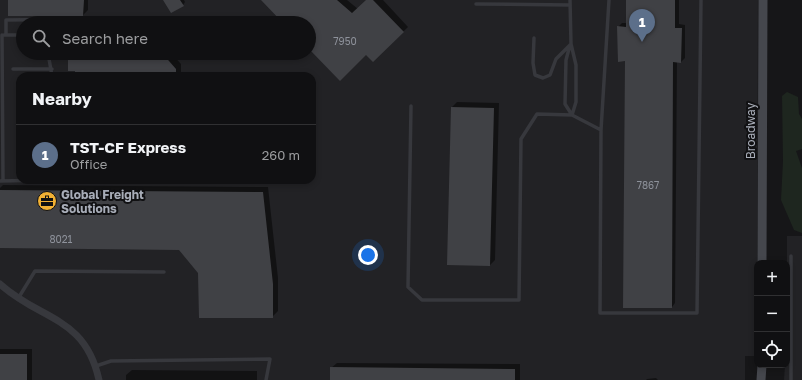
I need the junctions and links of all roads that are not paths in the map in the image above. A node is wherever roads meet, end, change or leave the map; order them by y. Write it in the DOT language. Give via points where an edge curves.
graph roads {
  1 [pos="609,0"];
  2 [pos="701,0"];
  3 [pos="763,0"];
  4 [pos="570,2"];
  5 [pos="476,4"];
  6 [pos="16,20"];
  7 [pos="2,35"];
  8 [pos="16,35"];
  9 [pos="534,38"];
  10 [pos="571,44"];
  11 [pos="50,60"];
  12 [pos="13,69"];
  13 [pos="52,69"];
  14 [pos="411,106"];
  15 [pos="572,115"];
  16 [pos="601,130"];
  17 [pos="2,181"];
  18 [pos="16,181"];
  19 [pos="791,256"];
  20 [pos="762,260"];
  21 [pos="164,272"];
  22 [pos="0,284"];
  23 [pos="19,297"];
  24 [pos="96,366"];
  25 [pos="762,368"];
  26 [pos="100,380"];
  27 [pos="266,380"];
  28 [pos="762,380"];
  29 [pos="791,380"];
  1 -- 16 [label="lane"];
  2 -- 16 [label="lane" via="697,313 600,313"];
  3 -- 20 [label="street, Broadway"];
  4 -- 5 [label="lane"];
  4 -- 10 [label="lane"];
  6 -- 7 [label="lane" via="6,20"];
  7 -- 8 [label="lane"];
  7 -- 17 [label="lane"];
  9 -- 10 [label="lane" via="533,63 536,75 543,78 550,75 556,59"];
  10 -- 15 [label="lane" via="576,65 576,102"];
  10 -- 15 [label="lane" via="566,60 565,104"];
  11 -- 13 [label="lane"];
  12 -- 13 [label="lane"];
  14 -- 15 [label="lane" via="408,287 422,300 519,300 521,139 537,114"];
  15 -- 16 [label="lane"];
  17 -- 18 [label="lane"];
  19 -- 29 [label="lane"];
  21 -- 23 [label="lane" via="35,271"];
  22 -- 23 [label="street"];
  23 -- 24 [label="street" via="71,328 87,346"];
  24 -- 26 [label="street"];
  24 -- 27 [label="lane" via="112,360 270,360"];
  25 -- 28 [label="street"];
}
